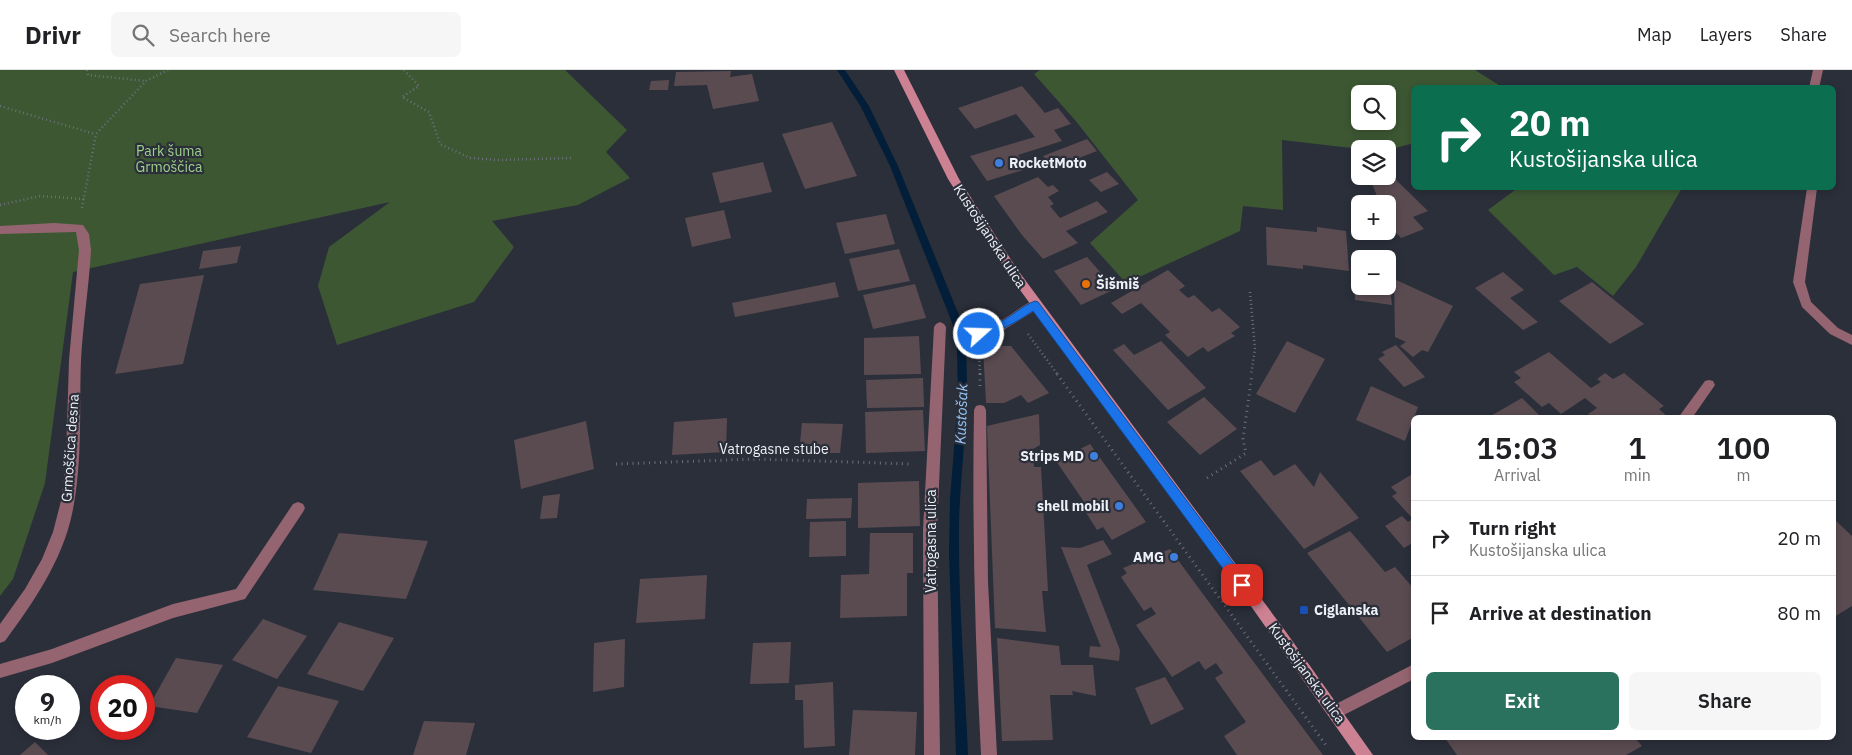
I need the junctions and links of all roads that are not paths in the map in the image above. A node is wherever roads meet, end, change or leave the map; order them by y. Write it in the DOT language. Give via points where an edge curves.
graph roads {
  1 [pos="899,70"];
  2 [pos="1818,70"];
  3 [pos="1815,85"];
  4 [pos="1812,190"];
  5 [pos="0,230"];
  6 [pos="1035,305"];
  7 [pos="940,327"];
  8 [pos="979,334"];
  9 [pos="1852,340"];
  10 [pos="1709,385"];
  11 [pos="980,410"];
  12 [pos="1686,415"];
  13 [pos="298,508"];
  14 [pos="0,636"];
  15 [pos="0,671"];
  16 [pos="1411,672"];
  17 [pos="1336,712"];
  18 [pos="932,755"];
  19 [pos="989,755"];
  20 [pos="1365,755"];
  1 -- 6 [label="street, Kustošijanska ulica" via="947,168"];
  2 -- 3 [label="street"];
  4 -- 9 [label="street" via="1799,282 1806,304 1834,331"];
  5 -- 14 [label="street, Grmoščica desna" via="79,228 85,250 70,484 65,516 54,550 42,573"];
  6 -- 8 [label="street" via="1001,326"];
  6 -- 17 [label="street, Kustošijanska ulica"];
  7 -- 18 [label="street, Vatrogasna ulica" via="930,530"];
  10 -- 12 [label="street"];
  11 -- 19 [label="street" via="978,488"];
  13 -- 15 [label="street" via="240,594 173,611 52,656"];
  16 -- 17 [label="street"];
  17 -- 20 [label="street, Kustošijanska ulica"];
}
